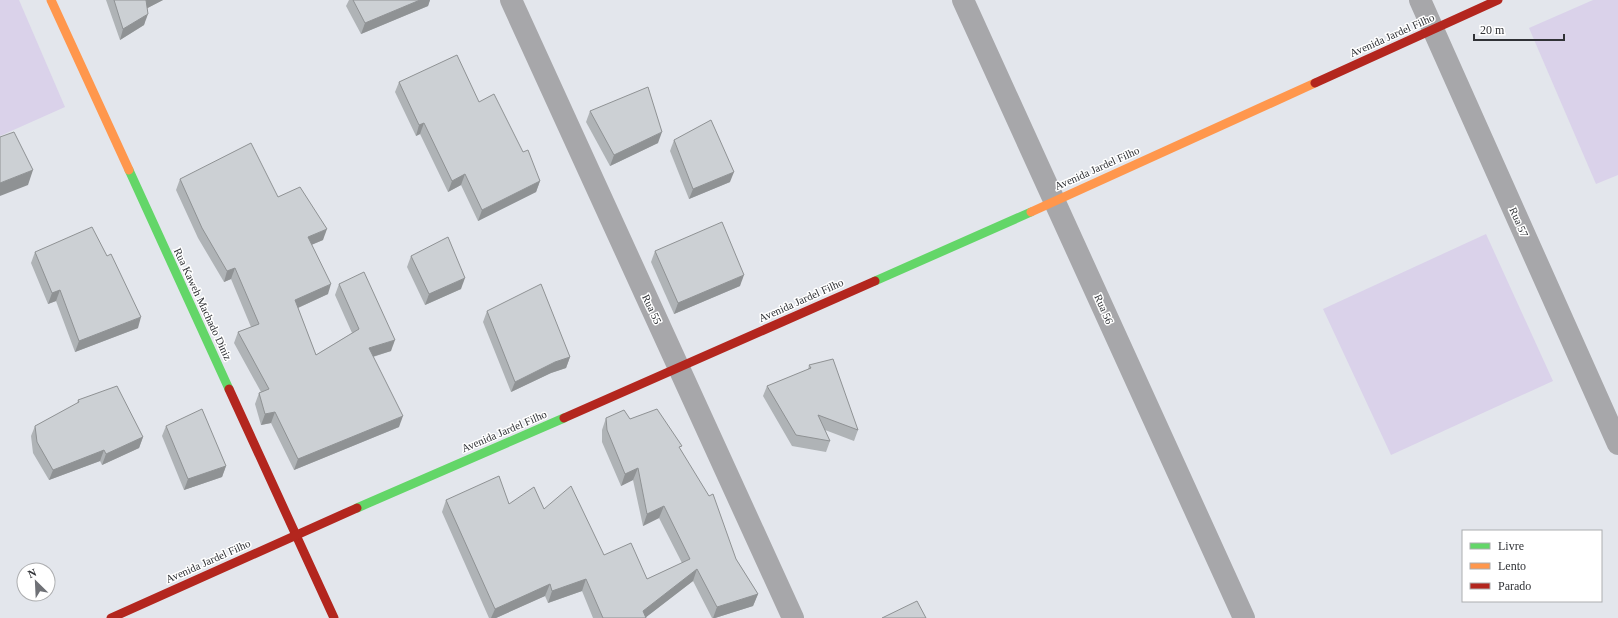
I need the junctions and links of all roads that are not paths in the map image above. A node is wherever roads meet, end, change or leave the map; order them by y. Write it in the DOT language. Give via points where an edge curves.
graph roads {
  1 [pos="51,0"];
  2 [pos="511,0"];
  3 [pos="963,0"];
  4 [pos="1420,0"];
  5 [pos="1498,0"];
  6 [pos="1433,29"];
  7 [pos="1055,200"];
  8 [pos="679,368"];
  9 [pos="1618,444"];
  10 [pos="296,534"];
  11 [pos="111,618"];
  12 [pos="334,618"];
  13 [pos="793,618"];
  14 [pos="1244,618"];
  1 -- 10 [label="main road, Rua Kaweh Machado Diniz"];
  2 -- 8 [label="street, Rua 55"];
  3 -- 7 [label="street, Rua 56"];
  4 -- 6 [label="street, Rua 57"];
  5 -- 6 [label="main road, Avenida Jardel Filho"];
  6 -- 7 [label="main road, Avenida Jardel Filho"];
  6 -- 9 [label="street, Rua 57"];
  7 -- 8 [label="main road, Avenida Jardel Filho"];
  7 -- 14 [label="street, Rua 56"];
  8 -- 10 [label="main road, Avenida Jardel Filho"];
  8 -- 13 [label="street, Rua 55"];
  10 -- 11 [label="main road, Avenida Jardel Filho"];
  10 -- 12 [label="main road, Rua Kaweh Machado Diniz"];
}
